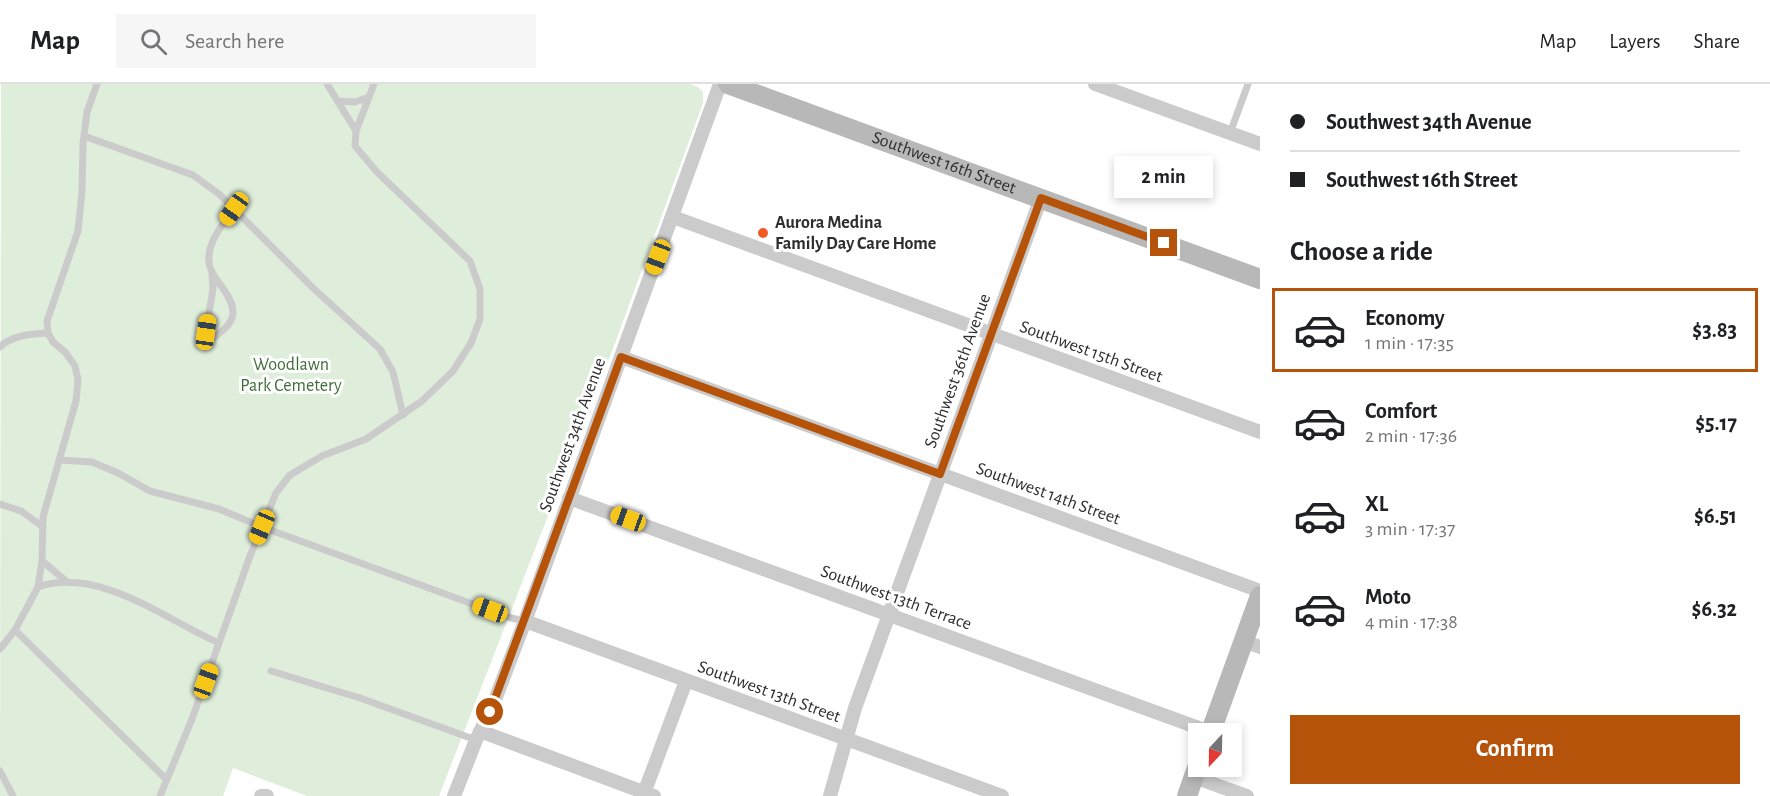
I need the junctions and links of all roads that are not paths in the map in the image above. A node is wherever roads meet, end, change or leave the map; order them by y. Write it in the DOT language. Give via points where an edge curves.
graph roads {
  1 [pos="97,84"];
  2 [pos="327,84"];
  3 [pos="374,84"];
  4 [pos="720,84"];
  5 [pos="728,84"];
  6 [pos="1095,84"];
  7 [pos="1248,84"];
  8 [pos="369,97"];
  9 [pos="338,101"];
  10 [pos="356,131"];
  11 [pos="1230,133"];
  12 [pos="84,136"];
  13 [pos="1260,144"];
  14 [pos="1041,198"];
  15 [pos="234,209"];
  16 [pos="673,217"];
  17 [pos="213,273"];
  18 [pos="1260,279"];
  19 [pos="48,333"];
  20 [pos="992,334"];
  21 [pos="0,347"];
  22 [pos="621,357"];
  23 [pos="403,415"];
  24 [pos="1260,432"];
  25 [pos="59,460"];
  26 [pos="940,474"];
  27 [pos="569,498"];
  28 [pos="0,504"];
  29 [pos="42,527"];
  30 [pos="262,527"];
  31 [pos="42,561"];
  32 [pos="66,581"];
  33 [pos="38,587"];
  34 [pos="1260,591"];
  35 [pos="1260,596"];
  36 [pos="889,614"];
  37 [pos="525,621"];
  38 [pos="15,630"];
  39 [pos="219,643"];
  40 [pos="1252,644"];
  41 [pos="0,649"];
  42 [pos="271,671"];
  43 [pos="687,681"];
  44 [pos="1215,723"];
  45 [pos="1188,725"];
  46 [pos="478,736"];
  47 [pos="846,738"];
  48 [pos="0,771"];
  49 [pos="1194,777"];
  50 [pos="1208,777"];
  51 [pos="167,780"];
  52 [pos="647,795"];
  53 [pos="13,796"];
  54 [pos="160,796"];
  55 [pos="261,796"];
  56 [pos="267,796"];
  57 [pos="454,796"];
  58 [pos="830,796"];
  59 [pos="1002,796"];
  60 [pos="1187,796"];
  61 [pos="1247,796"];
  1 -- 12 [label="lane"];
  2 -- 9 [label="lane"];
  3 -- 8 [label="lane"];
  4 -- 16 [label="street, Southwest 34th Avenue"];
  5 -- 14 [label="street, Southwest 16th Street"];
  6 -- 11 [label="street"];
  7 -- 11 [label="lane"];
  8 -- 9 [label="lane" via="355,102"];
  8 -- 10 [label="lane"];
  9 -- 10 [label="lane"];
  10 -- 23 [label="lane" via="355,146 470,261 480,289 480,319 471,343 453,371"];
  11 -- 13 [label="street"];
  12 -- 15 [label="lane" via="193,176"];
  12 -- 19 [label="lane" via="78,231 47,321"];
  14 -- 18 [label="street, Southwest 16th Street"];
  14 -- 20 [label="street, Southwest 36th Avenue"];
  15 -- 17 [label="lane" via="213,239 208,262"];
  15 -- 23 [label="lane" via="380,349 393,372"];
  16 -- 20 [label="street, Southwest 15th Street"];
  16 -- 22 [label="street, Southwest 34th Avenue"];
  17 -- 17 [label="lane" via="232,300 234,314 227,328 204,344"];
  19 -- 21 [label="lane" via="6,341"];
  19 -- 25 [label="lane" via="75,366 78,380"];
  20 -- 24 [label="street, Southwest 15th Street"];
  20 -- 26 [label="street, Southwest 36th Avenue"];
  22 -- 26 [label="street, Southwest 14th Street"];
  22 -- 27 [label="street, Southwest 34th Avenue"];
  23 -- 30 [label="lane" via="366,440 322,456 290,476 276,493"];
  25 -- 29 [label="lane"];
  25 -- 30 [label="lane" via="92,462 150,491 219,509"];
  26 -- 34 [label="street, Southwest 14th Street"];
  26 -- 36 [label="street, Southwest 36th Avenue"];
  27 -- 36 [label="street, Southwest 13th Terrace"];
  27 -- 37 [label="street, Southwest 34th Avenue"];
  28 -- 29 [label="lane" via="21,511"];
  29 -- 31 [label="lane"];
  30 -- 37 [label="lane"];
  30 -- 39 [label="lane"];
  31 -- 32 [label="lane"];
  31 -- 33 [label="lane"];
  32 -- 33 [label="lane"];
  32 -- 39 [label="lane" via="135,599"];
  33 -- 38 [label="lane"];
  35 -- 40 [label="street"];
  36 -- 45 [label="street, Southwest 13th Terrace"];
  36 -- 47 [label="street, Southwest 36th Avenue"];
  37 -- 43 [label="street, Southwest 13th Street"];
  37 -- 46 [label="street, Southwest 34th Avenue"];
  38 -- 41 [label="lane"];
  38 -- 51 [label="lane"];
  39 -- 51 [label="lane"];
  40 -- 44 [label="street"];
  42 -- 46 [label="lane"];
  43 -- 47 [label="street, Southwest 13th Street"];
  43 -- 52 [label="street"];
  46 -- 52 [label="street"];
  46 -- 57 [label="street, Southwest 34th Avenue"];
  47 -- 58 [label="street, Southwest 36th Avenue"];
  47 -- 59 [label="street, Southwest 13th Street"];
  48 -- 53 [label="lane"];
  49 -- 60 [label="street"];
  50 -- 61 [label="street"];
  51 -- 54 [label="lane"];
  55 -- 56 [label="street"];
}
